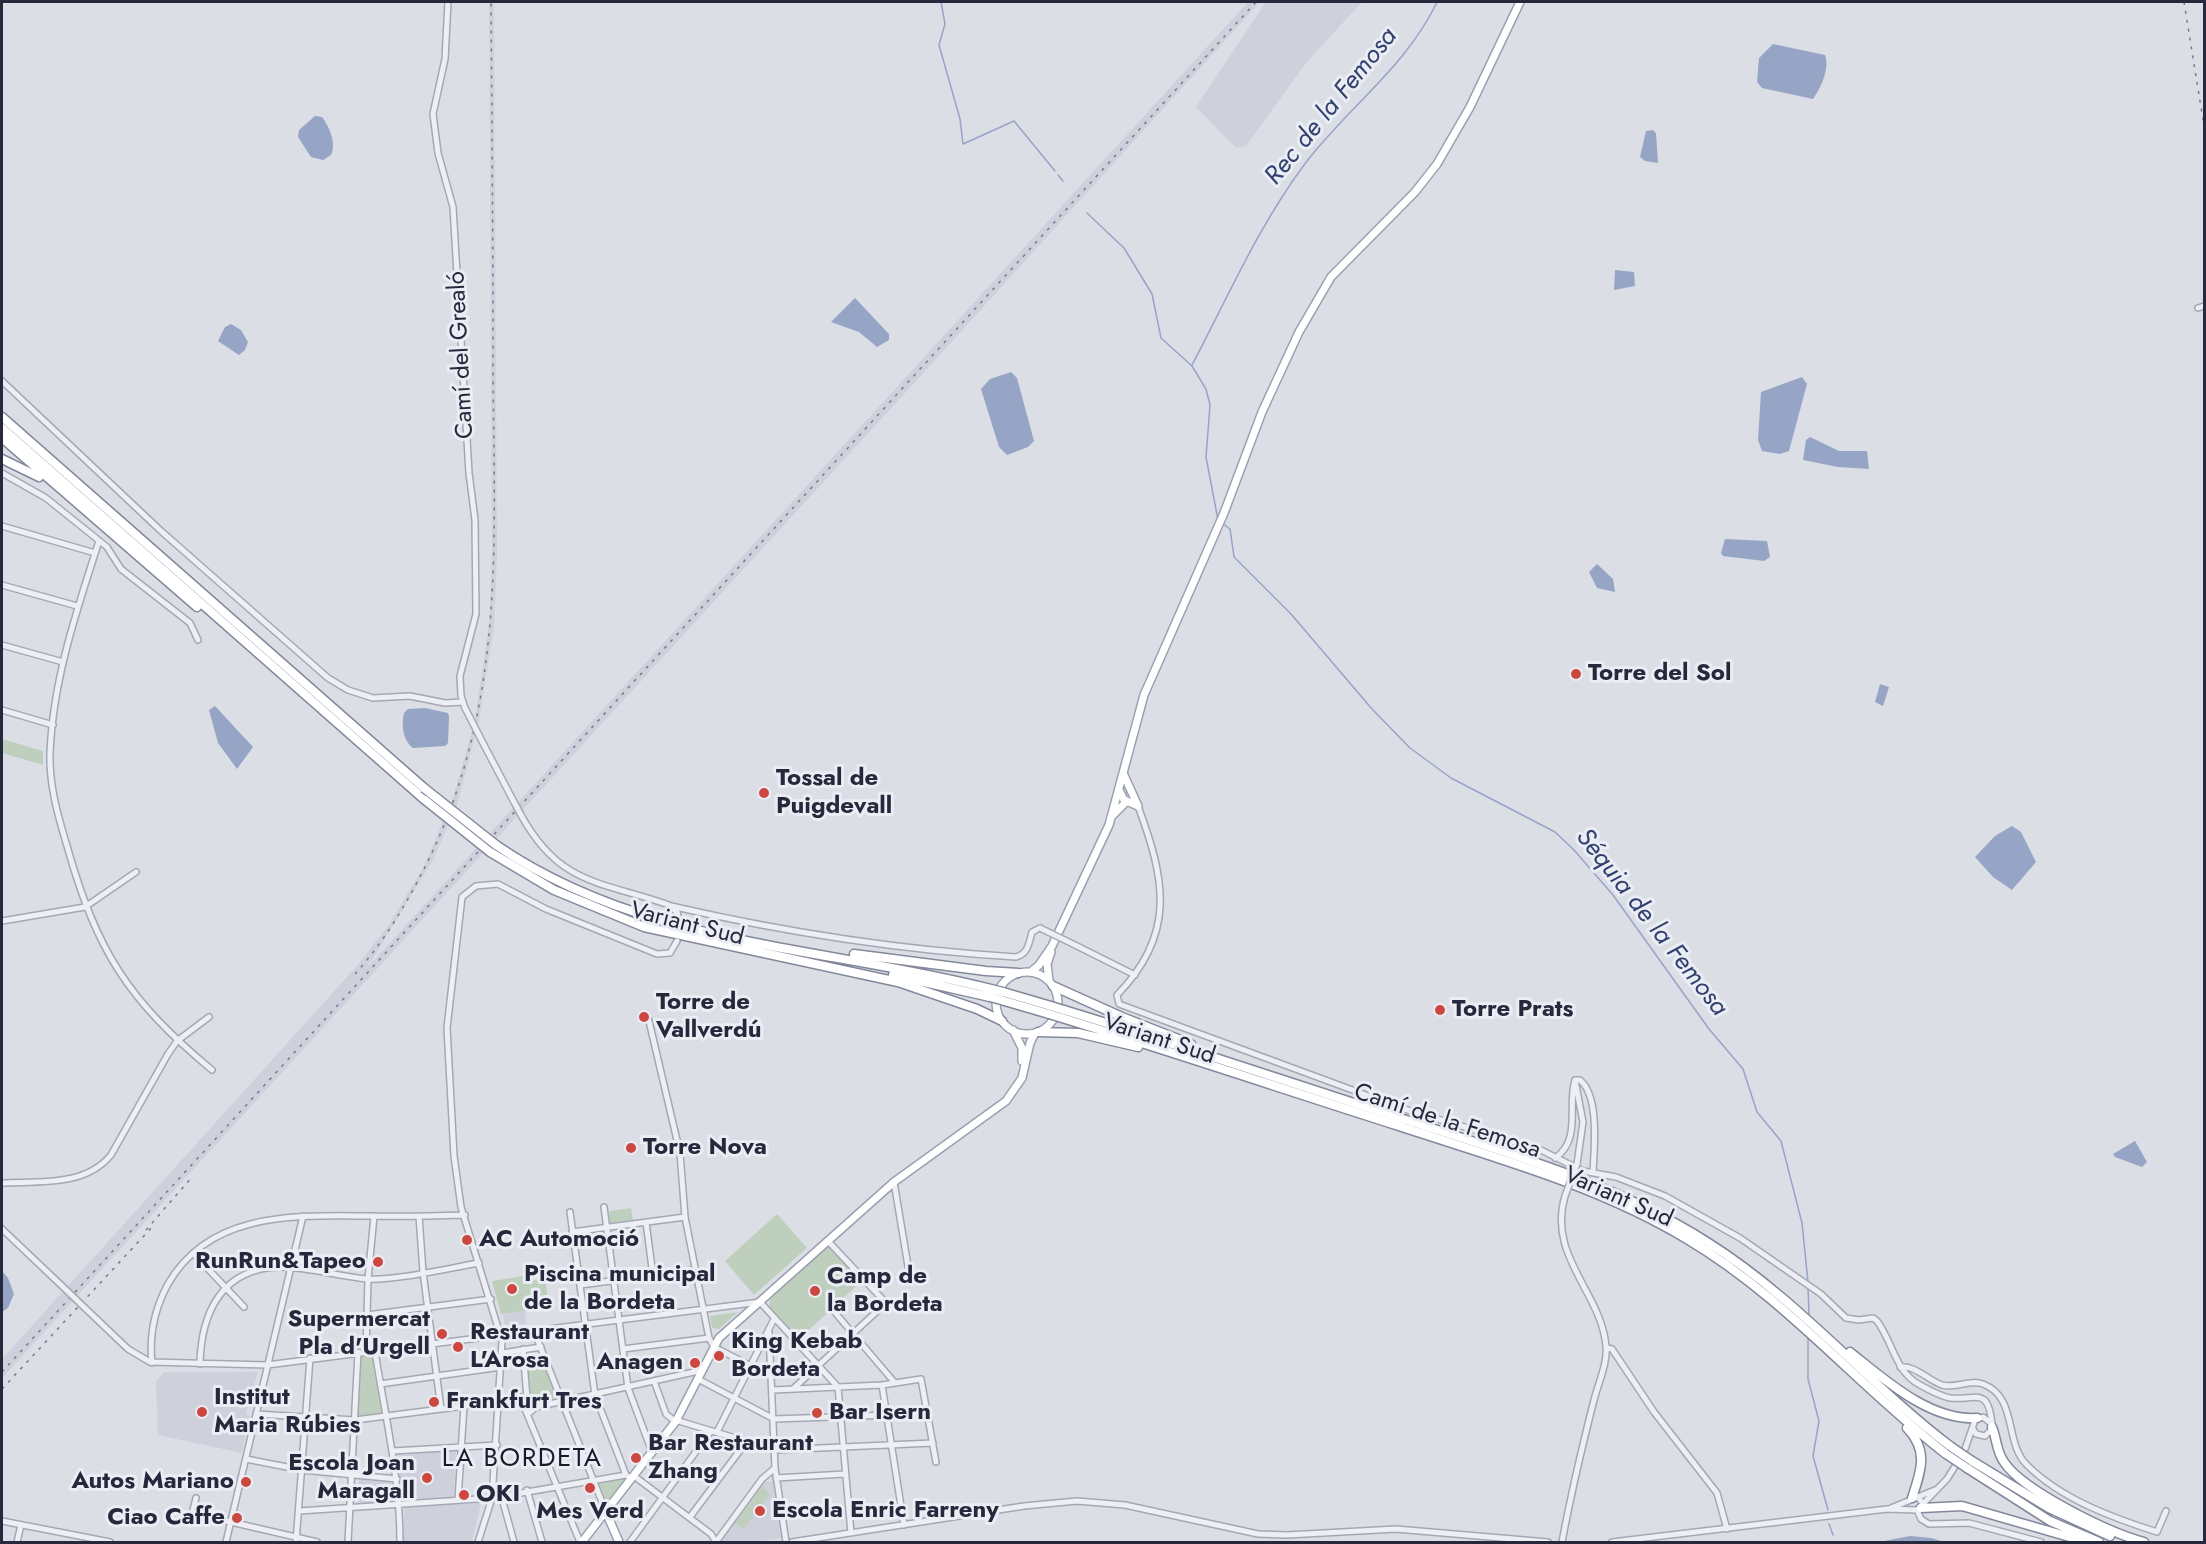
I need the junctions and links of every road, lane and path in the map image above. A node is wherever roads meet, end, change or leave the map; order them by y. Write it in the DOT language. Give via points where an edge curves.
graph roads {
  1 [pos="448,2"];
  2 [pos="1520,2"];
  3 [pos="2,381"];
  4 [pos="2,411"];
  5 [pos="2,417"];
  6 [pos="2,428"];
  7 [pos="2,438"];
  8 [pos="42,452"];
  9 [pos="2,459"];
  10 [pos="2,473"];
  11 [pos="2,526"];
  12 [pos="99,541"];
  13 [pos="95,553"];
  14 [pos="144,562"];
  15 [pos="2,585"];
  16 [pos="77,606"];
  17 [pos="198,640"];
  18 [pos="2,645"];
  19 [pos="63,662"];
  20 [pos="464,705"];
  21 [pos="2,710"];
  22 [pos="326,712"];
  23 [pos="53,724"];
  24 [pos="1123,773"];
  25 [pos="1118,792"];
  26 [pos="1131,792"];
  27 [pos="1127,801"];
  28 [pos="1138,806"];
  29 [pos="1111,817"];
  30 [pos="493,848"];
  31 [pos="136,872"];
  32 [pos="671,906"];
  33 [pos="85,907"];
  34 [pos="2,921"];
  35 [pos="679,921"];
  36 [pos="706,933"];
  37 [pos="677,941"];
  38 [pos="1052,946"];
  39 [pos="795,957"];
  40 [pos="1030,972"];
  41 [pos="1018,973"];
  42 [pos="1135,975"];
  43 [pos="1051,984"];
  44 [pos="990,993"];
  45 [pos="1063,1014"];
  46 [pos="209,1017"];
  47 [pos="649,1021"];
  48 [pos="1002,1021"];
  49 [pos="1013,1030"];
  50 [pos="1037,1032"];
  51 [pos="177,1041"];
  52 [pos="1023,1055"];
  53 [pos="212,1070"];
  54 [pos="1575,1080"];
  55 [pos="1020,1083"];
  56 [pos="1273,1085"];
  57 [pos="1315,1090"];
  58 [pos="1002,1103"];
  59 [pos="1555,1158"];
  60 [pos="1593,1173"];
  61 [pos="897,1181"];
  62 [pos="2,1183"];
  63 [pos="604,1207"];
  64 [pos="570,1212"];
  65 [pos="465,1215"];
  66 [pos="303,1216"];
  67 [pos="374,1216"];
  68 [pos="419,1216"];
  69 [pos="685,1217"];
  70 [pos="646,1222"];
  71 [pos="606,1227"];
  72 [pos="2,1229"];
  73 [pos="572,1232"];
  74 [pos="828,1241"];
  75 [pos="193,1253"];
  76 [pos="479,1263"];
  77 [pos="291,1268"];
  78 [pos="695,1270"];
  79 [pos="423,1272"];
  80 [pos="653,1276"];
  81 [pos="910,1278"];
  82 [pos="368,1279"];
  83 [pos="614,1281"];
  84 [pos="580,1286"];
  85 [pos="226,1288"];
  86 [pos="490,1299"];
  87 [pos="760,1302"];
  88 [pos="740,1305"];
  89 [pos="428,1306"];
  90 [pos="244,1307"];
  91 [pos="703,1309"];
  92 [pos="832,1309"];
  93 [pos="746,1313"];
  94 [pos="367,1315"];
  95 [pos="774,1319"];
  96 [pos="619,1320"];
  97 [pos="585,1324"];
  98 [pos="534,1331"];
  99 [pos="769,1332"];
  100 [pos="853,1334"];
  101 [pos="500,1335"];
  102 [pos="1830,1337"];
  103 [pos="709,1338"];
  104 [pos="432,1345"];
  105 [pos="541,1347"];
  106 [pos="714,1347"];
  107 [pos="1606,1348"];
  108 [pos="523,1349"];
  109 [pos="624,1349"];
  110 [pos="375,1351"];
  111 [pos="358,1352"];
  112 [pos="366,1352"];
  113 [pos="502,1353"];
  114 [pos="310,1358"];
  115 [pos="152,1363"];
  116 [pos="200,1364"];
  117 [pos="267,1365"];
  118 [pos="752,1365"];
  119 [pos="818,1366"];
  120 [pos="501,1367"];
  121 [pos="1900,1367"];
  122 [pos="703,1371"];
  123 [pos="436,1376"];
  124 [pos="772,1377"];
  125 [pos="698,1379"];
  126 [pos="654,1381"];
  127 [pos="1863,1382"];
  128 [pos="896,1383"];
  129 [pos="380,1384"];
  130 [pos="882,1385"];
  131 [pos="838,1387"];
  132 [pos="628,1388"];
  133 [pos="793,1389"];
  134 [pos="772,1390"];
  135 [pos="595,1395"];
  136 [pos="524,1398"];
  137 [pos="735,1398"];
  138 [pos="500,1400"];
  139 [pos="562,1402"];
  140 [pos="464,1405"];
  141 [pos="1987,1406"];
  142 [pos="536,1407"];
  143 [pos="441,1409"];
  144 [pos="529,1413"];
  145 [pos="256,1414"];
  146 [pos="888,1415"];
  147 [pos="306,1416"];
  148 [pos="840,1416"];
  149 [pos="388,1417"];
  150 [pos="1980,1418"];
  151 [pos="774,1419"];
  152 [pos="355,1420"];
  153 [pos="676,1421"];
  154 [pos="1992,1426"];
  155 [pos="1973,1429"];
  156 [pos="714,1432"];
  157 [pos="1982,1437"];
  158 [pos="747,1441"];
  159 [pos="933,1443"];
  160 [pos="893,1444"];
  161 [pos="497,1445"];
  162 [pos="461,1447"];
  163 [pos="842,1447"];
  164 [pos="775,1450"];
  165 [pos="1948,1450"];
  166 [pos="393,1451"];
  167 [pos="652,1452"];
  168 [pos="1964,1452"];
  169 [pos="246,1459"];
  170 [pos="936,1462"];
  171 [pos="1969,1465"];
  172 [pos="775,1468"];
  173 [pos="302,1470"];
  174 [pos="845,1474"];
  175 [pos="351,1476"];
  176 [pos="631,1476"];
  177 [pos="776,1478"];
  178 [pos="397,1479"];
  179 [pos="594,1481"];
  180 [pos="558,1486"];
  181 [pos="1941,1486"];
  182 [pos="527,1491"];
  183 [pos="501,1495"];
  184 [pos="663,1496"];
  185 [pos="196,1498"];
  186 [pos="492,1498"];
  187 [pos="1914,1498"];
  188 [pos="458,1500"];
  189 [pos="400,1505"];
  190 [pos="1919,1508"];
  191 [pos="350,1509"];
  192 [pos="1887,1509"];
  193 [pos="299,1511"];
  194 [pos="2166,1511"];
  195 [pos="606,1512"];
  196 [pos="690,1517"];
  197 [pos="2,1521"];
  198 [pos="231,1522"];
  199 [pos="21,1525"];
  200 [pos="904,1525"];
  201 [pos="1727,1528"];
  202 [pos="851,1533"];
  203 [pos="296,1540"];
  204 [pos="17,1542"];
  205 [pos="110,1542"];
  206 [pos="226,1542"];
  207 [pos="317,1542"];
  208 [pos="348,1542"];
  209 [pos="400,1542"];
  210 [pos="478,1542"];
  211 [pos="514,1542"];
  212 [pos="542,1542"];
  213 [pos="581,1542"];
  214 [pos="619,1542"];
  215 [pos="630,1542"];
  216 [pos="716,1542"];
  217 [pos="786,1542"];
  218 [pos="792,1542"];
  219 [pos="1548,1542"];
  220 [pos="1562,1542"];
  221 [pos="1612,1542"];
  222 [pos="2041,1542"];
  223 [pos="2087,1542"];
  224 [pos="2099,1542"];
  225 [pos="2130,1542"];
  226 [pos="2144,1542"];
  1 -- 20 [label="street, Camí del Grealó" via="445,59 433,114 438,153 453,207 475,520 477,614 461,665"];
  2 -- 24 [label="main road" via="1470,107 1437,165 1331,277 1312,306 1262,412 1218,526 1144,695"];
  3 -- 20 [label="street" via="161,531 328,678 373,698 410,696"];
  4 -- 8 [label="highway"];
  5 -- 8 [label="highway"];
  6 -- 22 [label="highway"];
  7 -- 14 [label="highway"];
  8 -- 30 [label="highway, bridge"];
  9 -- 14 [label="highway" via="47,483"];
  10 -- 12 [label="street" via="46,498"];
  11 -- 13 [label="street"];
  12 -- 13 [label="street"];
  12 -- 17 [label="street" via="121,569 190,623"];
  13 -- 16 [label="street"];
  14 -- 22 [label="highway" via="309,702"];
  15 -- 16 [label="street"];
  16 -- 19 [label="street"];
  18 -- 19 [label="street"];
  19 -- 23 [label="street"];
  20 -- 32 [label="street, bridge" via="514,802 545,850 572,872 616,891"];
  21 -- 23 [label="street"];
  22 -- 30 [label="highway, bridge" via="425,800"];
  23 -- 33 [label="street" via="53,793"];
  24 -- 25 [label="main road"];
  24 -- 26 [label="main road"];
  25 -- 26 [label="main road"];
  25 -- 27 [label="main road"];
  25 -- 29 [label="main road"];
  26 -- 28 [label="main road"];
  27 -- 28 [label="main road"];
  27 -- 29 [label="main road"];
  28 -- 42 [label="street, Camí de la Femosa" via="1162,889 1155,938"];
  29 -- 38 [label="main road"];
  30 -- 36 [label="highway, Variant Sud" via="591,897 649,919"];
  30 -- 39 [label="highway" via="554,890 620,918 681,937"];
  31 -- 33 [label="street"];
  32 -- 35 [label="street"];
  32 -- 42 [label="street, bridge" via="731,920 908,948 1016,957 1028,949 1032,932 1040,928"];
  33 -- 34 [label="street"];
  33 -- 51 [label="street" via="124,980"];
  36 -- 41 [label="highway"];
  36 -- 44 [label="highway, Variant Sud" via="877,963"];
  37 -- 65 [label="street" via="670,953 657,954 546,909 498,884 476,886 462,897 447,1028 454,1156"];
  38 -- 40 [label="main road" via="1040,965"];
  38 -- 43 [label="main road" via="1047,964"];
  39 -- 44 [label="highway, Variant Sud"];
  39 -- 48 [label="highway" via="919,988"];
  40 -- 41 [label="main road"];
  40 -- 43 [label="main road"];
  41 -- 48 [label="main road" via="1006,979 997,995 996,1009"];
  42 -- 59 [label="street, Camí de la Femosa" via="1116,998 1125,1007 1345,1088"];
  43 -- 50 [label="main road" via="1058,998 1057,1010 1052,1022"];
  43 -- 57 [label="highway" via="1149,1028"];
  44 -- 45 [label="highway, Variant Sud, bridge"];
  45 -- 56 [label="highway, Variant Sud"];
  45 -- 57 [label="highway, Variant Sud"];
  46 -- 51 [label="street"];
  47 -- 69 [label="street" via="680,1153"];
  48 -- 49 [label="main road"];
  49 -- 50 [label="main road"];
  49 -- 52 [label="main road"];
  50 -- 55 [label="main road" via="1030,1043"];
  50 -- 56 [label="highway" via="1101,1038"];
  51 -- 53 [label="street"];
  51 -- 62 [label="street" via="111,1155 100,1166 67,1179"];
  52 -- 55 [label="main road"];
  52 -- 58 [label="main road" via="1017,1079"];
  54 -- 59 [label="street" via="1570,1137 1564,1152"];
  54 -- 60 [label="street" via="1583,1083 1592,1111 1596,1132"];
  54 -- 107 [label="street, bridge" via="1583,1122 1577,1164 1561,1214 1562,1232"];
  55 -- 58 [label="main road"];
  56 -- 127 [label="highway" via="1544,1174 1664,1225 1714,1256 1796,1319"];
  57 -- 102 [label="highway, Variant Sud" via="1609,1190 1676,1223 1752,1272"];
  58 -- 61 [label="main road"];
  59 -- 60 [label="street, Camí de la Femosa"];
  60 -- 121 [label="street, Camí de la Femosa" via="1616,1177 1665,1196 1740,1238 1812,1288 1846,1318 1873,1318"];
  61 -- 74 [label="main road"];
  61 -- 81 [label="street"];
  63 -- 71 [label="street"];
  64 -- 73 [label="street"];
  65 -- 68 [label="street"];
  65 -- 76 [label="street"];
  66 -- 67 [label="street"];
  66 -- 75 [label="street" via="234,1228"];
  66 -- 77 [label="street"];
  67 -- 68 [label="street"];
  67 -- 82 [label="street"];
  68 -- 79 [label="street"];
  69 -- 70 [label="street"];
  69 -- 78 [label="street"];
  70 -- 71 [label="street"];
  70 -- 80 [label="street"];
  71 -- 73 [label="street"];
  71 -- 83 [label="street"];
  72 -- 115 [label="street, bridge" via="128,1348"];
  73 -- 84 [label="street"];
  74 -- 87 [label="main road"];
  74 -- 100 [label="street" via="886,1303"];
  75 -- 85 [label="street"];
  75 -- 115 [label="street" via="160,1299 152,1329"];
  76 -- 79 [label="street"];
  76 -- 86 [label="street"];
  77 -- 82 [label="street"];
  77 -- 85 [label="street" via="256,1271"];
  77 -- 117 [label="street"];
  78 -- 80 [label="street"];
  78 -- 91 [label="street"];
  79 -- 82 [label="street"];
  79 -- 89 [label="street"];
  80 -- 83 [label="street"];
  82 -- 94 [label="street"];
  83 -- 84 [label="street"];
  83 -- 96 [label="street"];
  84 -- 97 [label="street"];
  85 -- 90 [label="street"];
  85 -- 116 [label="street" via="206,1316"];
  86 -- 89 [label="street"];
  86 -- 101 [label="street"];
  87 -- 88 [label="street"];
  87 -- 93 [label="main road"];
  87 -- 95 [label="street"];
  88 -- 91 [label="street"];
  88 -- 93 [label="street"];
  89 -- 94 [label="street"];
  89 -- 104 [label="street"];
  91 -- 96 [label="street"];
  91 -- 103 [label="street"];
  92 -- 100 [label="street"];
  93 -- 106 [label="main road"];
  94 -- 112 [label="street"];
  95 -- 99 [label="street"];
  95 -- 119 [label="street"];
  96 -- 97 [label="street"];
  96 -- 109 [label="street"];
  97 -- 98 [label="street"];
  97 -- 135 [label="street"];
  98 -- 101 [label="street"];
  98 -- 105 [label="street"];
  99 -- 118 [label="street"];
  99 -- 124 [label="street"];
  100 -- 119 [label="street"];
  100 -- 128 [label="street"];
  101 -- 104 [label="street"];
  101 -- 113 [label="street"];
  102 -- 150 [label="highway" via="1888,1381 1934,1409 1957,1419"];
  102 -- 165 [label="highway"];
  103 -- 106 [label="street"];
  103 -- 109 [label="street"];
  104 -- 110 [label="street"];
  104 -- 123 [label="street"];
  105 -- 108 [label="street"];
  105 -- 139 [label="street"];
  106 -- 118 [label="street"];
  106 -- 122 [label="main road"];
  107 -- 201 [label="street" via="1612,1349 1623,1363 1654,1412 1718,1493"];
  107 -- 220 [label="street" via="1572,1482"];
  108 -- 113 [label="street"];
  108 -- 136 [label="street"];
  109 -- 132 [label="street"];
  110 -- 112 [label="street"];
  110 -- 129 [label="street"];
  111 -- 112 [label="street"];
  111 -- 114 [label="street"];
  111 -- 152 [label="street"];
  113 -- 120 [label="street"];
  114 -- 117 [label="street"];
  114 -- 147 [label="street"];
  115 -- 116 [label="street"];
  116 -- 117 [label="street"];
  117 -- 145 [label="street"];
  118 -- 124 [label="street"];
  118 -- 137 [label="street"];
  119 -- 131 [label="street"];
  119 -- 133 [label="street"];
  120 -- 123 [label="street"];
  120 -- 138 [label="street"];
  121 -- 141 [label="street, Camí de la Femosa" via="1910,1379 1938,1394 1953,1398 1976,1396"];
  121 -- 194 [label="street" via="1911,1368 1945,1386 1974,1382 1991,1388 2005,1404 2014,1446 2022,1461 2074,1498 2157,1532"];
  122 -- 125 [label="main road"];
  122 -- 126 [label="street"];
  123 -- 129 [label="street"];
  123 -- 143 [label="street"];
  124 -- 134 [label="street"];
  125 -- 137 [label="street"];
  125 -- 153 [label="main road"];
  126 -- 132 [label="street"];
  126 -- 153 [label="street" via="666,1414"];
  127 -- 165 [label="highway"];
  127 -- 187 [label="highway" via="1919,1445 1923,1468"];
  128 -- 130 [label="street"];
  128 -- 159 [label="street" via="921,1379"];
  129 -- 149 [label="street"];
  130 -- 131 [label="street"];
  130 -- 146 [label="street"];
  131 -- 133 [label="street"];
  131 -- 148 [label="street"];
  132 -- 135 [label="street"];
  132 -- 167 [label="street"];
  133 -- 134 [label="street"];
  134 -- 151 [label="street"];
  135 -- 139 [label="street"];
  135 -- 176 [label="street"];
  136 -- 138 [label="street"];
  136 -- 142 [label="street"];
  136 -- 144 [label="street"];
  137 -- 151 [label="street"];
  137 -- 156 [label="street"];
  138 -- 140 [label="street"];
  138 -- 161 [label="street"];
  139 -- 142 [label="street"];
  139 -- 179 [label="street"];
  140 -- 143 [label="street"];
  140 -- 162 [label="street"];
  141 -- 150 [label="street"];
  141 -- 154 [label="street"];
  142 -- 144 [label="street"];
  143 -- 149 [label="street"];
  144 -- 180 [label="street"];
  145 -- 147 [label="street"];
  145 -- 169 [label="street"];
  146 -- 148 [label="street"];
  146 -- 160 [label="street"];
  147 -- 152 [label="street"];
  147 -- 173 [label="street"];
  148 -- 151 [label="street"];
  148 -- 163 [label="street"];
  149 -- 152 [label="street"];
  149 -- 166 [label="street"];
  150 -- 154 [label="street"];
  150 -- 155 [label="street"];
  151 -- 164 [label="street"];
  152 -- 175 [label="street"];
  153 -- 156 [label="street"];
  153 -- 167 [label="main road"];
  154 -- 157 [label="street" via="1990,1433"];
  154 -- 226 [label="highway" via="2000,1456 2017,1476 2099,1525"];
  155 -- 157 [label="street"];
  155 -- 168 [label="street"];
  156 -- 158 [label="street"];
  156 -- 184 [label="street"];
  157 -- 168 [label="street"];
  158 -- 164 [label="street"];
  158 -- 196 [label="street"];
  159 -- 160 [label="street"];
  159 -- 170 [label="street"];
  160 -- 163 [label="street"];
  160 -- 200 [label="street"];
  161 -- 162 [label="street"];
  161 -- 186 [label="street"];
  162 -- 166 [label="street"];
  162 -- 188 [label="street"];
  163 -- 164 [label="street"];
  163 -- 174 [label="street"];
  164 -- 172 [label="street"];
  165 -- 171 [label="highway, bridge"];
  166 -- 178 [label="street"];
  167 -- 176 [label="main road"];
  168 -- 181 [label="street"];
  169 -- 173 [label="street"];
  169 -- 198 [label="street"];
  171 -- 224 [label="highway" via="2050,1521"];
  171 -- 225 [label="highway" via="2049,1508"];
  172 -- 177 [label="street"];
  172 -- 216 [label="street" via="762,1479"];
  173 -- 175 [label="street"];
  173 -- 193 [label="street"];
  174 -- 177 [label="street"];
  174 -- 202 [label="street"];
  175 -- 178 [label="street"];
  175 -- 191 [label="street"];
  176 -- 179 [label="street"];
  176 -- 184 [label="street"];
  176 -- 195 [label="main road"];
  177 -- 217 [label="street"];
  178 -- 189 [label="street"];
  179 -- 180 [label="street"];
  179 -- 195 [label="street"];
  180 -- 182 [label="street"];
  180 -- 213 [label="street"];
  181 -- 187 [label="street"];
  181 -- 190 [label="street"];
  182 -- 183 [label="street"];
  182 -- 212 [label="street"];
  183 -- 186 [label="street"];
  183 -- 211 [label="street"];
  184 -- 196 [label="street"];
  184 -- 215 [label="street"];
  185 -- 198 [label="street" via="191,1515"];
  186 -- 188 [label="street"];
  186 -- 210 [label="street"];
  187 -- 190 [label="street"];
  187 -- 190 [label="street" via="1911,1506"];
  187 -- 192 [label="street"];
  188 -- 189 [label="street"];
  189 -- 191 [label="street"];
  189 -- 209 [label="street"];
  190 -- 192 [label="street"];
  190 -- 222 [label="street" via="1921,1519 1929,1524 1963,1522"];
  190 -- 223 [label="highway" via="1962,1506"];
  191 -- 193 [label="street"];
  191 -- 208 [label="street"];
  192 -- 201 [label="street"];
  193 -- 203 [label="street"];
  195 -- 213 [label="main road"];
  195 -- 214 [label="main road"];
  196 -- 216 [label="street"];
  197 -- 199 [label="street"];
  198 -- 203 [label="street"];
  198 -- 206 [label="street"];
  199 -- 204 [label="street"];
  199 -- 205 [label="street"];
  200 -- 202 [label="street"];
  200 -- 219 [label="street" via="1061,1501 1096,1501 1264,1535 1387,1529"];
  201 -- 221 [label="street"];
  202 -- 218 [label="street"];
  203 -- 207 [label="street"];
}
